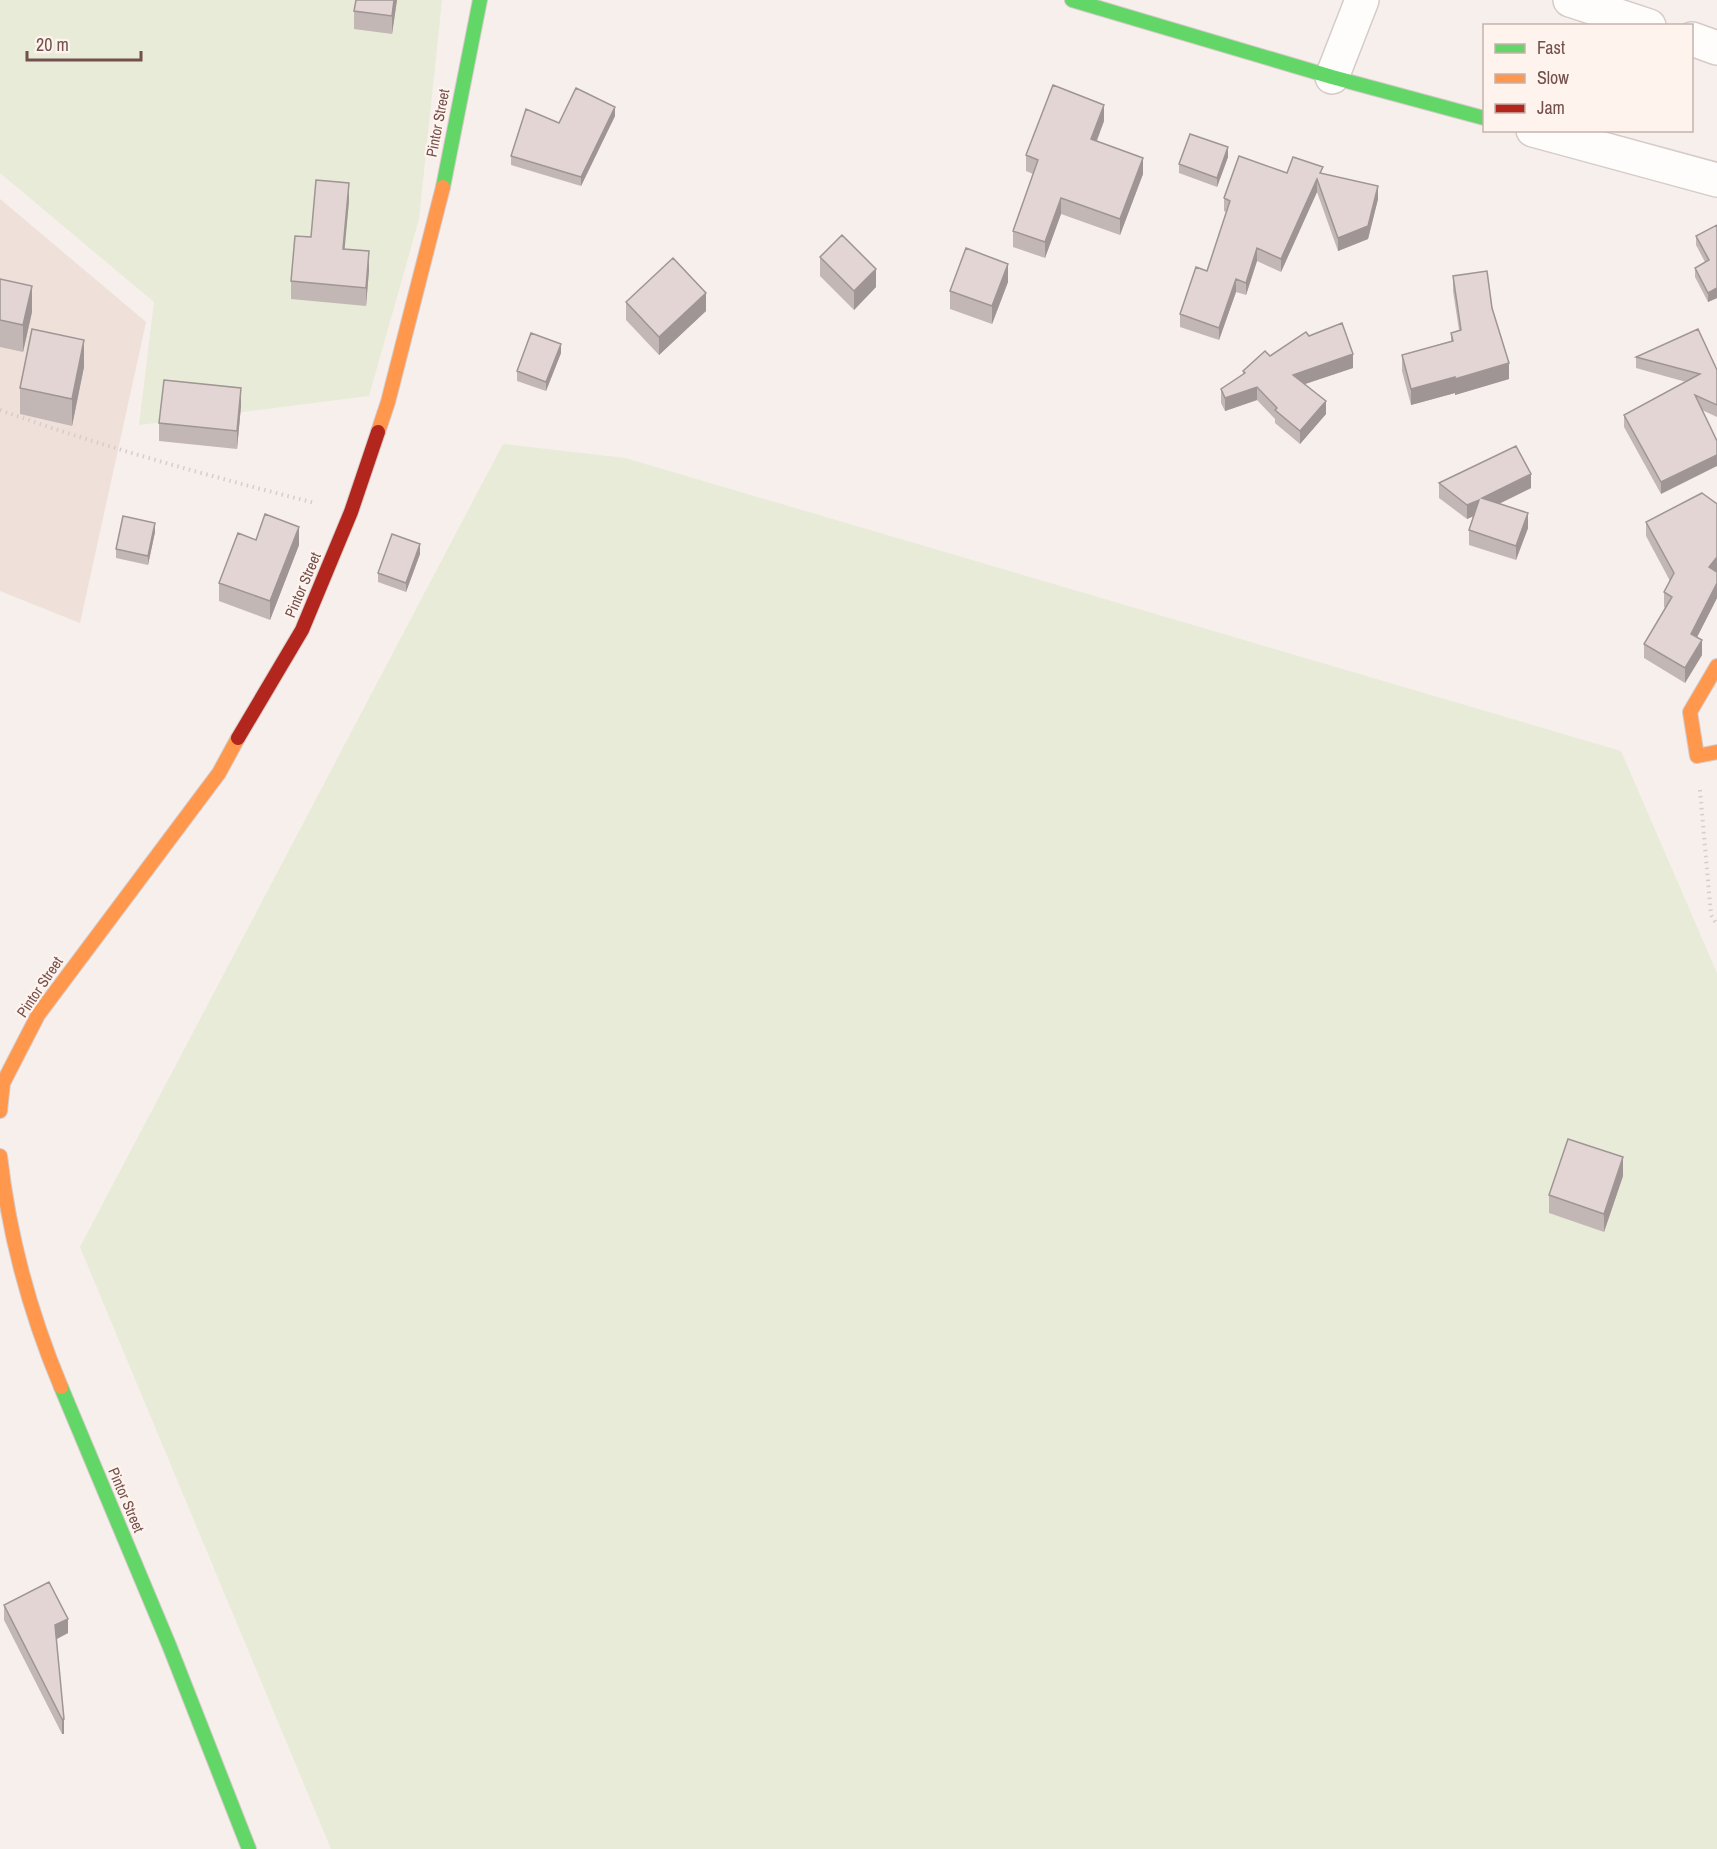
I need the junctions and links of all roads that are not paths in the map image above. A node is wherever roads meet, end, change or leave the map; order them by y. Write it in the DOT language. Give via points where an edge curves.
graph roads {
  1 [pos="480,0"];
  2 [pos="1072,0"];
  3 [pos="1362,0"];
  4 [pos="1570,0"];
  5 [pos="1643,24"];
  6 [pos="1693,39"];
  7 [pos="1717,48"];
  8 [pos="1332,77"];
  9 [pos="1483,117"];
  10 [pos="1540,132"];
  11 [pos="1717,180"];
  12 [pos="1717,666"];
  13 [pos="1717,752"];
  14 [pos="0,1111"];
  15 [pos="0,1156"];
  16 [pos="249,1849"];
  1 -- 14 [label="street, Pintor Street" via="443,187 388,402 351,512 302,630 219,773 38,1015 3,1083"];
  2 -- 8 [label="street"];
  3 -- 8 [label="street"];
  4 -- 5 [label="street"];
  6 -- 7 [label="street"];
  8 -- 9 [label="street"];
  10 -- 11 [label="street"];
  12 -- 13 [label="street" via="1690,712 1697,756"];
  15 -- 16 [label="street, Pintor Street" via="18,1260 45,1350"];
}
